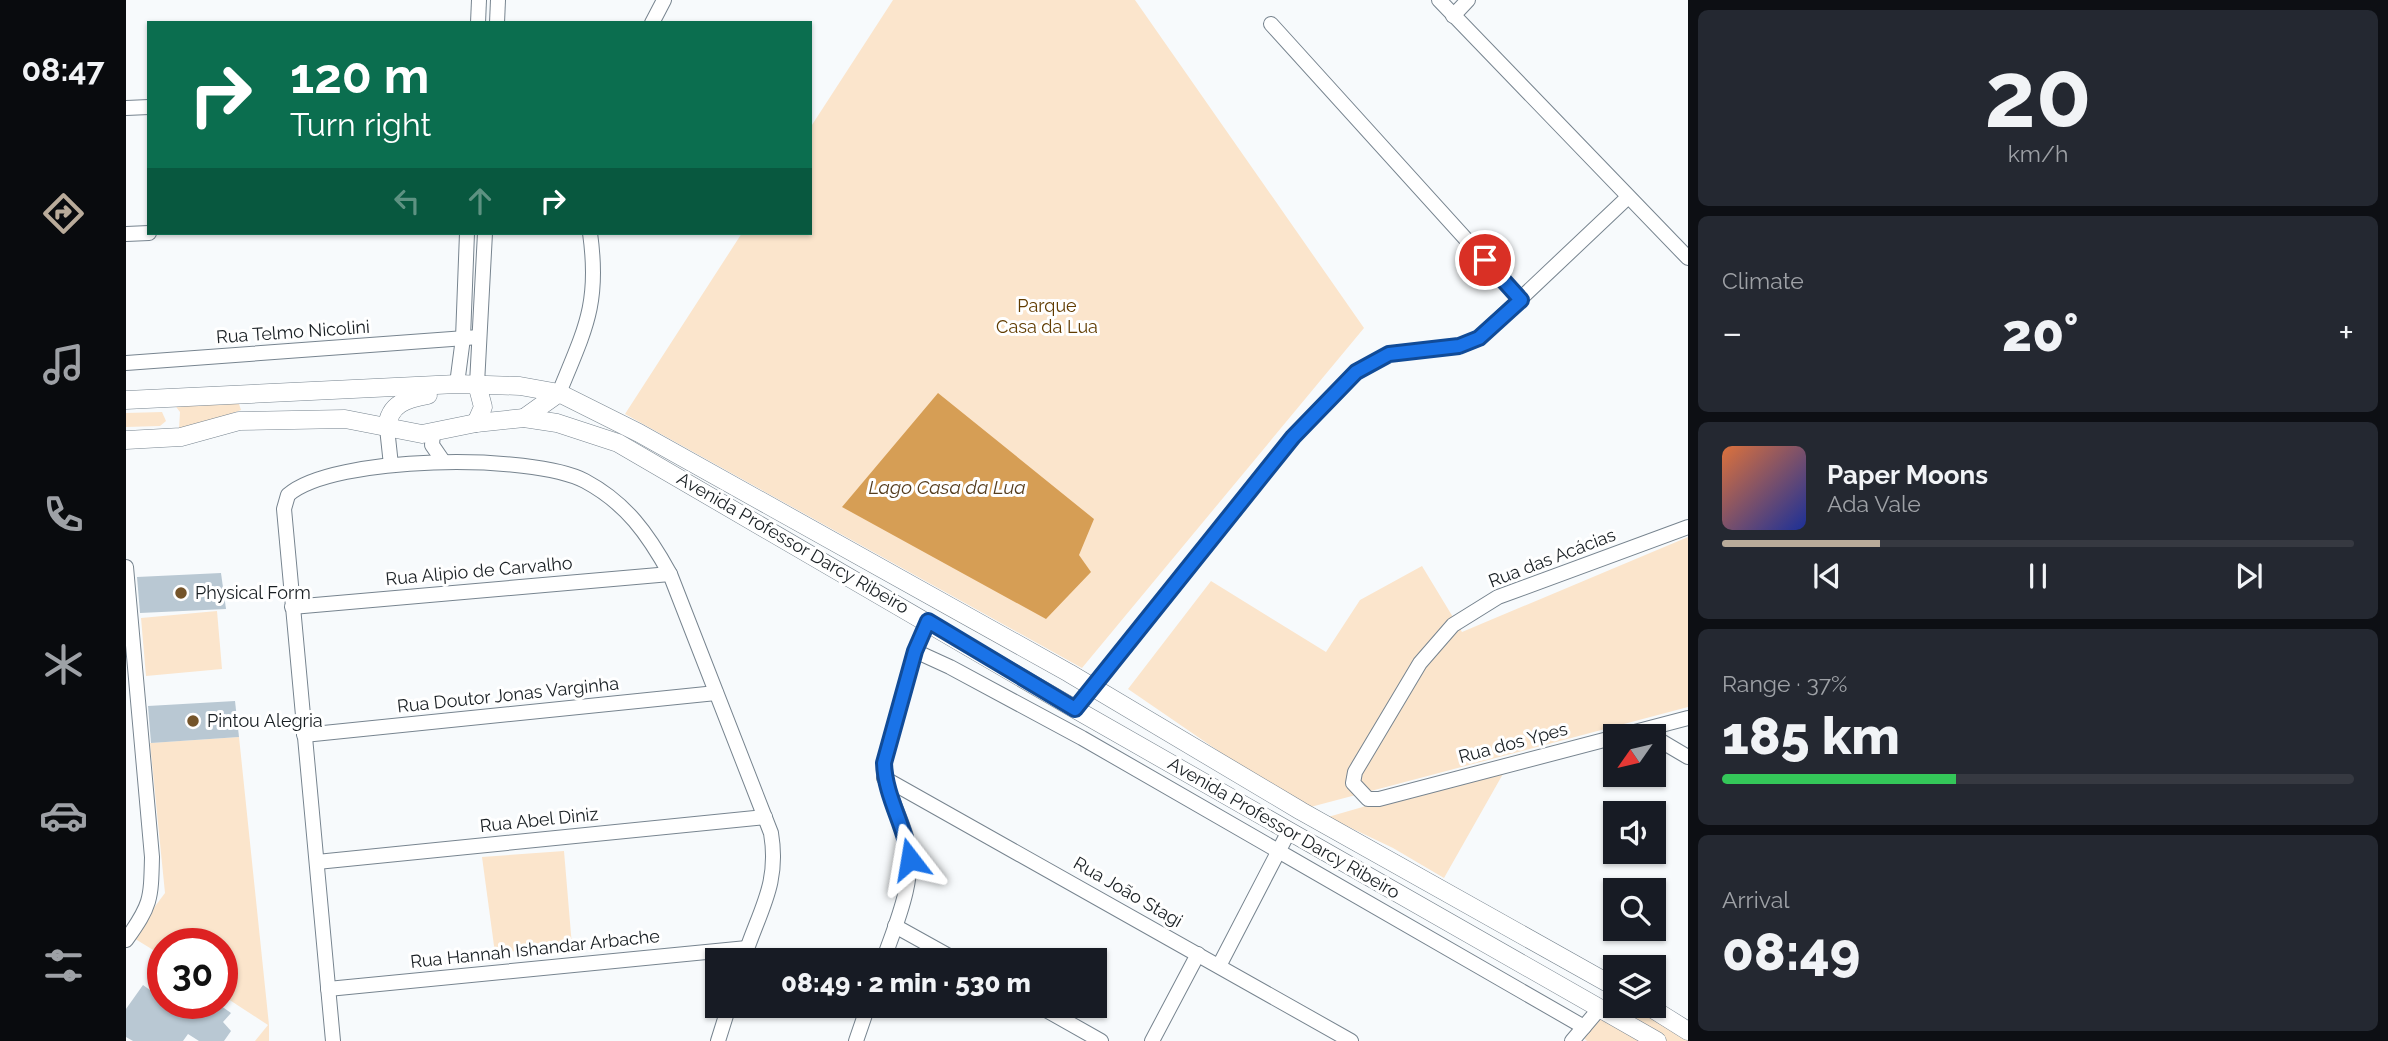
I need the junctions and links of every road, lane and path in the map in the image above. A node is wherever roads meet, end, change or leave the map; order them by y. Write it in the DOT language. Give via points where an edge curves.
graph roads {
  1 [pos="479,0"];
  2 [pos="498,0"];
  3 [pos="664,0"];
  4 [pos="1439,0"];
  5 [pos="1468,0"];
  6 [pos="1453,16"];
  7 [pos="478,21"];
  8 [pos="497,21"];
  9 [pos="653,21"];
  10 [pos="1271,24"];
  11 [pos="147,107"];
  12 [pos="126,108"];
  13 [pos="1627,198"];
  14 [pos="147,233"];
  15 [pos="126,234"];
  16 [pos="467,235"];
  17 [pos="485,235"];
  18 [pos="590,235"];
  19 [pos="1688,258"];
  20 [pos="1521,300"];
  21 [pos="479,337"];
  22 [pos="463,338"];
  23 [pos="126,363"];
  24 [pos="477,384"];
  25 [pos="451,385"];
  26 [pos="559,393"];
  27 [pos="179,397"];
  28 [pos="126,400"];
  29 [pos="126,410"];
  30 [pos="524,418"];
  31 [pos="476,423"];
  32 [pos="387,428"];
  33 [pos="433,433"];
  34 [pos="126,440"];
  35 [pos="443,461"];
  36 [pos="391,465"];
  37 [pos="1688,527"];
  38 [pos="126,566"];
  39 [pos="670,574"];
  40 [pos="292,607"];
  41 [pos="928,621"];
  42 [pos="915,651"];
  43 [pos="1090,687"];
  44 [pos="131,692"];
  45 [pos="716,693"];
  46 [pos="1075,709"];
  47 [pos="1688,718"];
  48 [pos="1661,724"];
  49 [pos="304,735"];
  50 [pos="1603,739"];
  51 [pos="1666,744"];
  52 [pos="1688,757"];
  53 [pos="884,778"];
  54 [pos="1353,783"];
  55 [pos="765,817"];
  56 [pos="1289,831"];
  57 [pos="1278,854"];
  58 [pos="317,862"];
  59 [pos="895,926"];
  60 [pos="126,940"];
  61 [pos="747,948"];
  62 [pos="887,948"];
  63 [pos="935,948"];
  64 [pos="1198,954"];
  65 [pos="705,957"];
  66 [pos="1219,966"];
  67 [pos="1603,980"];
  68 [pos="328,989"];
  69 [pos="1600,1007"];
  70 [pos="1666,1017"];
  71 [pos="725,1018"];
  72 [pos="864,1018"];
  73 [pos="1060,1018"];
  74 [pos="1584,1027"];
  75 [pos="1688,1031"];
  76 [pos="333,1041"];
  77 [pos="718,1041"];
  78 [pos="856,1041"];
  79 [pos="1101,1041"];
  80 [pos="1152,1041"];
  81 [pos="1351,1041"];
  82 [pos="1572,1041"];
  83 [pos="1657,1041"];
  1 -- 7 [label="street"];
  2 -- 8 [label="street"];
  3 -- 9 [label="street"];
  4 -- 6 [label="street"];
  5 -- 6 [label="street"];
  6 -- 13 [label="street"];
  10 -- 20 [label="street"];
  11 -- 12 [label="street"];
  13 -- 19 [label="street"];
  13 -- 20 [label="street"];
  14 -- 15 [label="street"];
  16 -- 22 [label="street"];
  17 -- 21 [label="street"];
  18 -- 26 [label="street" via="593,307"];
  20 -- 43 [label="street" via="1479,338 1459,346 1389,354 1356,372 1293,437"];
  21 -- 22 [label="street, Rua Telmo Nicolini"];
  21 -- 24 [label="street"];
  22 -- 23 [label="street, Rua Telmo Nicolini"];
  22 -- 25 [label="street"];
  24 -- 25 [label="main road, Avenida Professor Darcy Ribeiro"];
  24 -- 26 [label="main road, Avenida Professor Darcy Ribeiro"];
  24 -- 31 [label="main road" via="482,407"];
  25 -- 27 [label="main road, Avenida Professor Darcy Ribeiro"];
  25 -- 32 [label="main road" via="400,403 390,414"];
  26 -- 30 [label="main road"];
  26 -- 43 [label="main road, Avenida Professor Darcy Ribeiro" via="687,459"];
  27 -- 28 [label="main road, Avenida Professor Darcy Ribeiro"];
  27 -- 29 [label="main road" via="159,407"];
  30 -- 31 [label="main road, Avenida Professor Darcy Ribeiro"];
  30 -- 41 [label="main road, Avenida Professor Darcy Ribeiro" via="558,424 637,452"];
  31 -- 33 [label="main road, Avenida Professor Darcy Ribeiro"];
  32 -- 33 [label="main road, Avenida Professor Darcy Ribeiro"];
  32 -- 34 [label="main road, Avenida Professor Darcy Ribeiro" via="345,419 239,421 181,437"];
  32 -- 36 [label="street"];
  33 -- 35 [label="street" via="432,445"];
  35 -- 36 [label="street"];
  35 -- 39 [label="street" via="544,468 582,479 631,513"];
  36 -- 40 [label="street" via="309,482 288,495 284,509"];
  37 -- 54 [label="street, Rua das Acácias" via="1498,597 1453,625 1420,663 1355,772"];
  38 -- 44 [label="street"];
  39 -- 40 [label="street, Rua Alipio de Carvalho"];
  39 -- 45 [label="street"];
  40 -- 49 [label="street"];
  41 -- 42 [label="street"];
  41 -- 46 [label="main road, Avenida Professor Darcy Ribeiro"];
  42 -- 53 [label="street" via="887,747"];
  42 -- 57 [label="street" via="1082,738"];
  43 -- 46 [label="street"];
  43 -- 67 [label="main road, Avenida Professor Darcy Ribeiro"];
  44 -- 60 [label="street" via="148,807 151,890 146,913"];
  45 -- 49 [label="street, Rua Doutor Jonas Varginha"];
  45 -- 55 [label="street"];
  46 -- 56 [label="main road, Avenida Professor Darcy Ribeiro"];
  47 -- 48 [label="street, Rua dos Ypes"];
  49 -- 58 [label="street"];
  50 -- 54 [label="street, Rua dos Ypes" via="1379,799 1368,799"];
  51 -- 52 [label="street"];
  53 -- 59 [label="street" via="910,859"];
  53 -- 64 [label="street, Rua João Stagi"];
  55 -- 58 [label="street, Rua Abel Diniz"];
  55 -- 61 [label="street" via="775,864 773,883"];
  56 -- 57 [label="street"];
  56 -- 69 [label="main road, Avenida Professor Darcy Ribeiro"];
  57 -- 66 [label="street"];
  57 -- 74 [label="street"];
  58 -- 68 [label="street"];
  59 -- 62 [label="street"];
  59 -- 63 [label="street"];
  64 -- 66 [label="street, Rua João Stagi"];
  64 -- 80 [label="street"];
  65 -- 68 [label="street, Rua Hannah Ishandar Arbache" via="494,971"];
  66 -- 81 [label="street, Rua João Stagi"];
  68 -- 76 [label="street"];
  69 -- 74 [label="street"];
  69 -- 83 [label="main road, Avenida Professor Darcy Ribeiro"];
  70 -- 75 [label="main road"];
  71 -- 77 [label="street"];
  72 -- 78 [label="street"];
  73 -- 79 [label="street"];
  74 -- 82 [label="street"];
}
